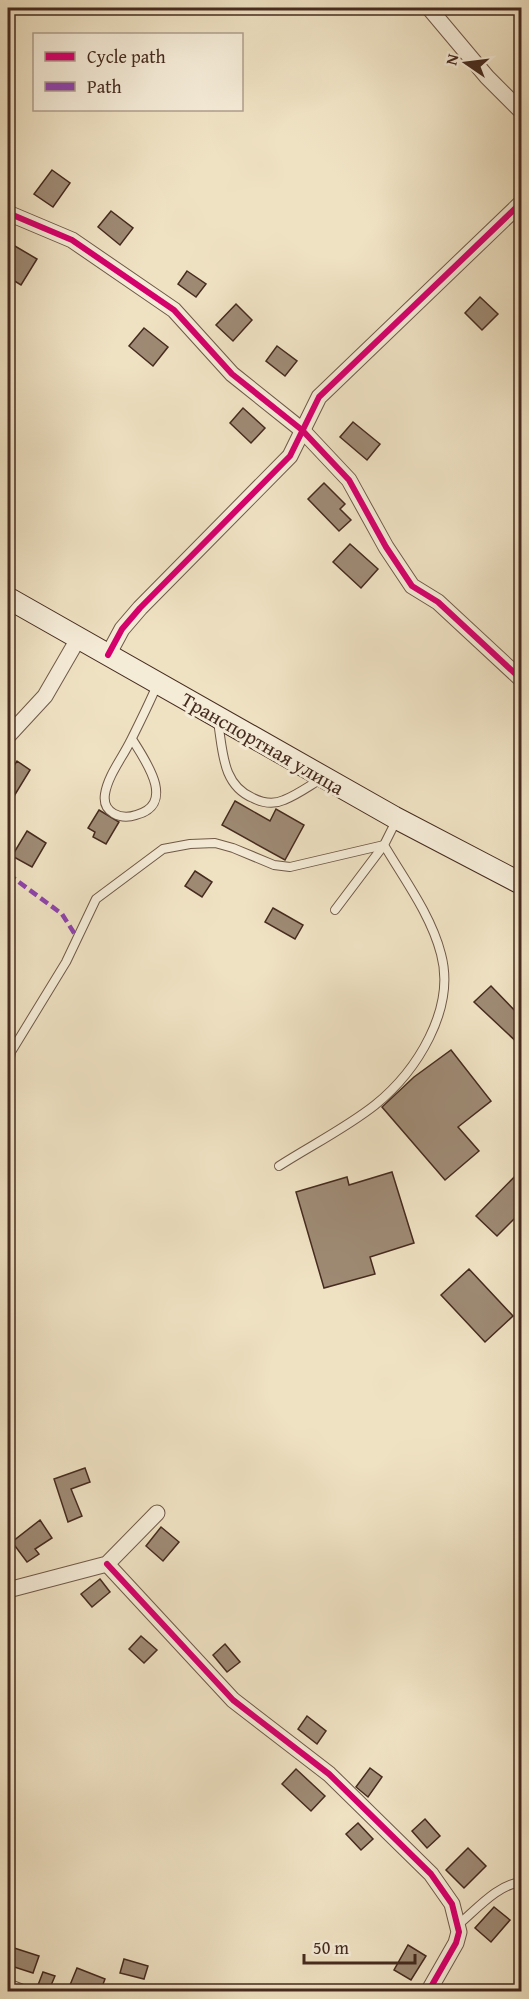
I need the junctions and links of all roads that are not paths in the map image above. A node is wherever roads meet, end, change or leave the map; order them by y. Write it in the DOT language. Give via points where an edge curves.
graph roads {
  1 [pos="429,8"];
  2 [pos="522,112"];
  3 [pos="522,202"];
  4 [pos="8,213"];
  5 [pos="302,430"];
  6 [pos="8,598"];
  7 [pos="78,639"];
  8 [pos="108,656"];
  9 [pos="522,680"];
  10 [pos="158,684"];
  11 [pos="217,717"];
  12 [pos="8,736"];
  13 [pos="132,739"];
  14 [pos="324,777"];
  15 [pos="397,819"];
  16 [pos="384,845"];
  17 [pos="522,884"];
  18 [pos="335,910"];
  19 [pos="8,1069"];
  20 [pos="279,1166"];
  21 [pos="157,1513"];
  22 [pos="107,1564"];
  23 [pos="8,1590"];
  24 [pos="522,1882"];
  25 [pos="459,1924"];
  26 [pos="8,1987"];
  27 [pos="21,1992"];
  28 [pos="428,1992"];
  1 -- 2 [label="street"];
  3 -- 5 [label="street" via="319,397"];
  4 -- 5 [label="street" via="72,240 174,310 232,374"];
  5 -- 8 [label="street" via="290,456 140,608 122,629"];
  5 -- 9 [label="street" via="349,480 412,586 438,602"];
  6 -- 7 [label="main road, Транспортная улица"];
  7 -- 8 [label="main road, Транспортная улица"];
  7 -- 12 [label="street" via="45,696"];
  8 -- 10 [label="main road, Транспортная улица"];
  10 -- 11 [label="main road, Транспортная улица"];
  10 -- 13 [label="lane"];
  11 -- 14 [label="main road, Транспортная улица"];
  11 -- 14 [label="lane" via="231,782 243,794 262,803 273,803"];
  13 -- 13 [label="lane" via="105,795 110,811 126,817 148,810 157,785"];
  14 -- 15 [label="main road, Транспортная улица"];
  15 -- 16 [label="lane"];
  15 -- 17 [label="main road, Транспортная улица"];
  16 -- 18 [label="lane"];
  16 -- 19 [label="lane" via="290,867 215,843 163,849 96,899 66,962 11,1052"];
  16 -- 20 [label="lane" via="419,904 441,952 446,980 440,1011 431,1035 412,1065 376,1104"];
  21 -- 22 [label="street"];
  22 -- 23 [label="street"];
  22 -- 25 [label="street" via="234,1700 329,1774 431,1874 452,1904"];
  24 -- 25 [label="lane" via="501,1889"];
  25 -- 28 [label="street" via="456,1943"];
  26 -- 27 [label="street"];
}
